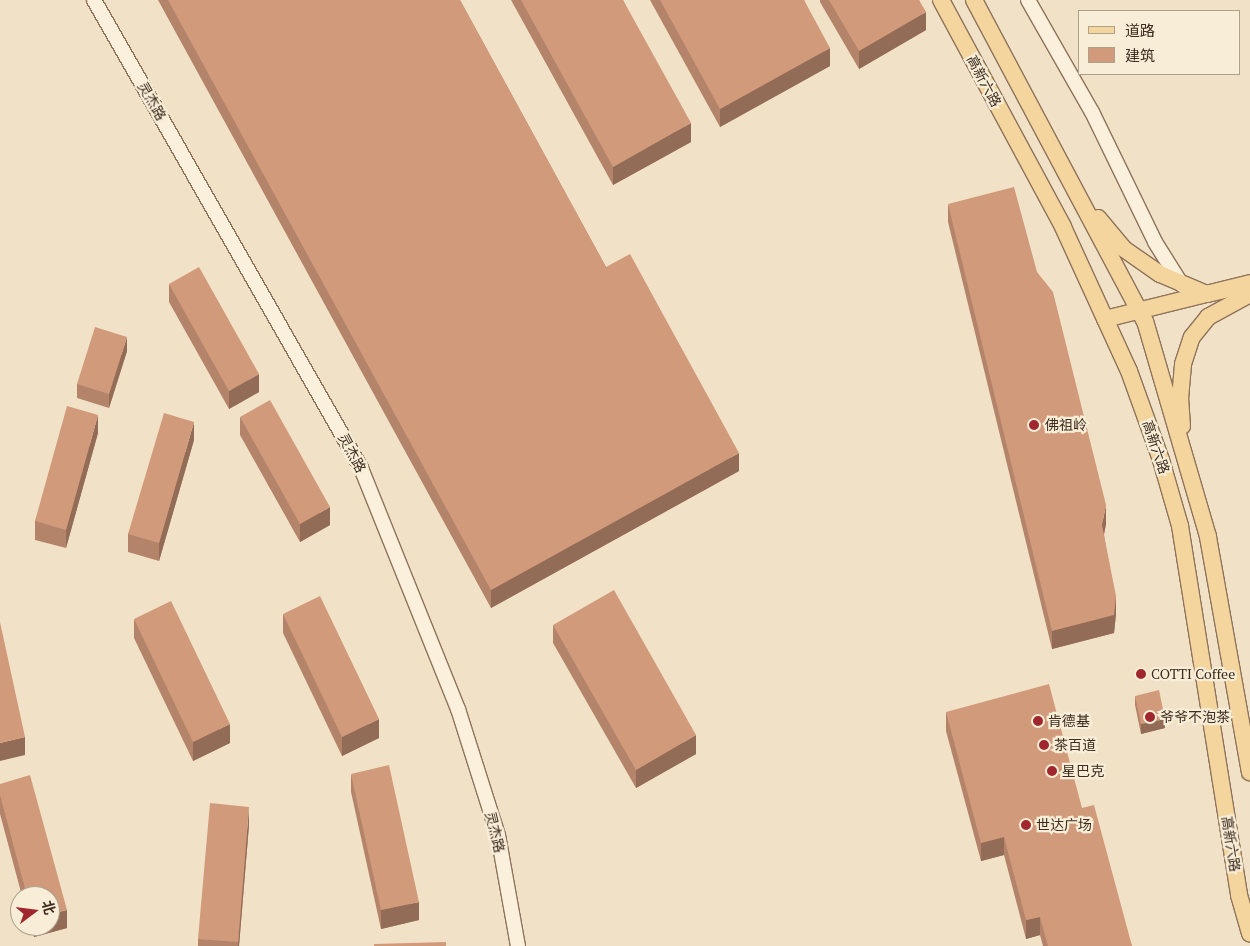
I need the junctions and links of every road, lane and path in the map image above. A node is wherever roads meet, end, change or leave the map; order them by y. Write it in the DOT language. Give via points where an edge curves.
graph roads {
  1 [pos="94,0"];
  2 [pos="940,0"];
  3 [pos="974,0"];
  4 [pos="1028,0"];
  5 [pos="1079,194"];
  6 [pos="1250,283"];
  7 [pos="1182,285"];
  8 [pos="1229,289"];
  9 [pos="1250,294"];
  10 [pos="1142,316"];
  11 [pos="1108,325"];
  12 [pos="1185,460"];
  13 [pos="1250,772"];
  14 [pos="1240,896"];
  15 [pos="1250,934"];
  16 [pos="518,946"];
  17 [pos="1245,946"];
  1 -- 16 [label="street, 灵杰路" via="361,468 458,709 498,835"];
  2 -- 11 [label="main road, 高新六路" via="1063,227"];
  3 -- 5 [label="main road, 高新六路"];
  4 -- 7 [label="street" via="1092,112 1155,242"];
  5 -- 7 [label="main road" via="1124,249"];
  5 -- 10 [label="main road, 高新六路"];
  6 -- 8 [label="main road"];
  7 -- 8 [label="main road" via="1207,294"];
  8 -- 10 [label="main road"];
  9 -- 10 [label="main road"];
  9 -- 12 [label="main road" via="1208,317 1192,337 1183,364 1180,399"];
  10 -- 11 [label="main road"];
  10 -- 12 [label="main road, 高新六路"];
  11 -- 14 [label="main road, 高新六路" via="1161,460 1180,526"];
  12 -- 13 [label="main road, 高新六路" via="1208,537"];
  14 -- 15 [label="main road, 高新六路"];
  14 -- 17 [label="main road"];
}
